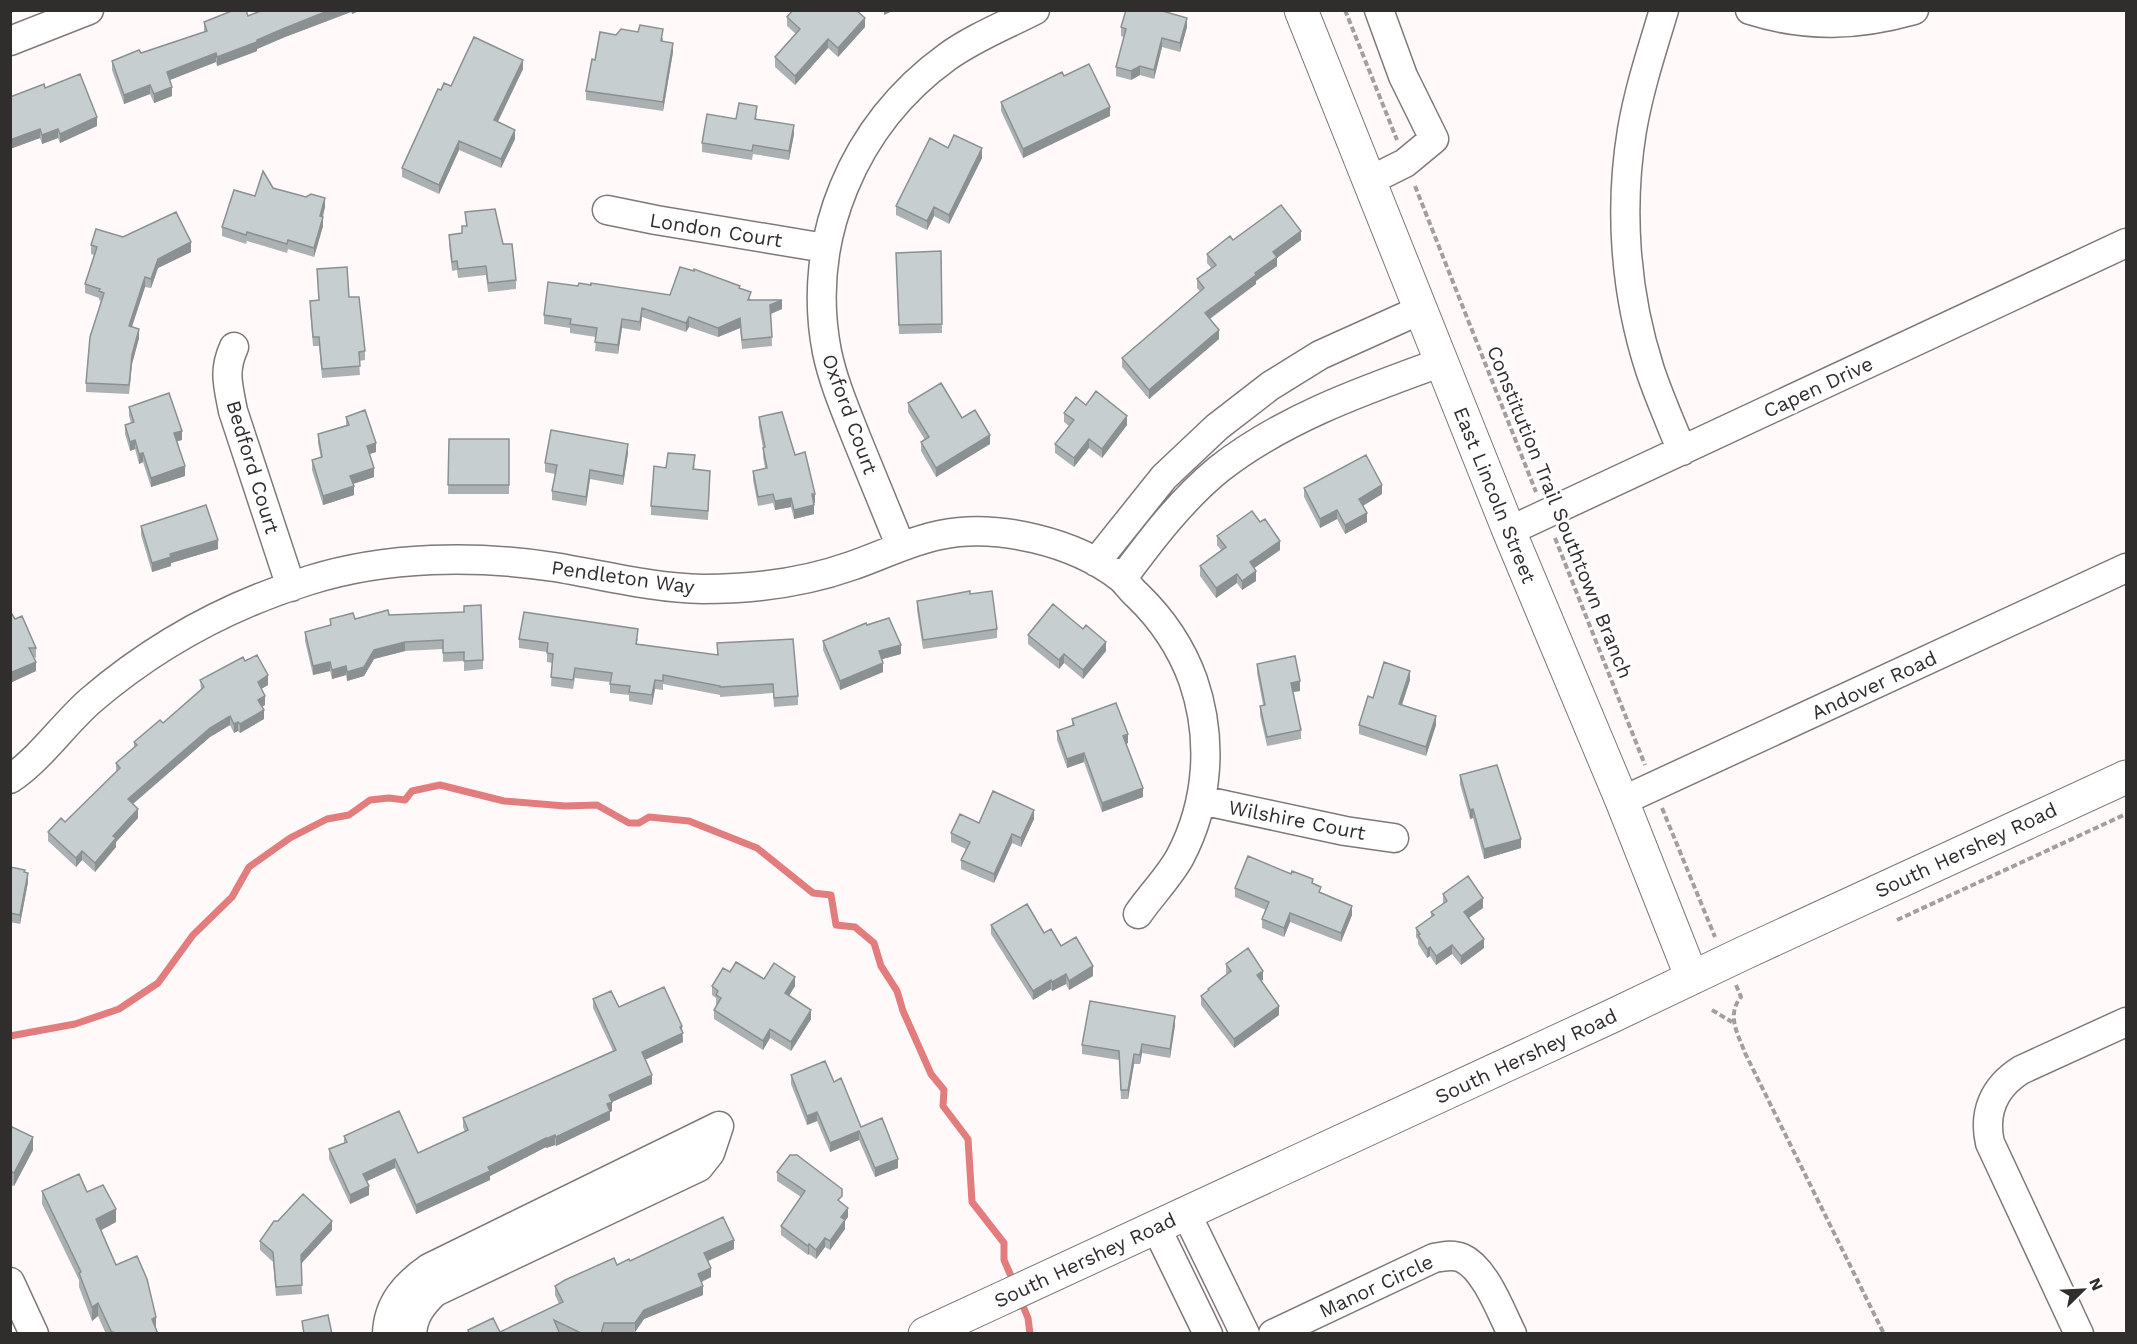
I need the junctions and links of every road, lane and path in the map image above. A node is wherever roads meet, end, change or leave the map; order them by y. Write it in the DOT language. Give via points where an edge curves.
graph roads {
  1 [pos="89,10"];
  2 [pos="1035,10"];
  3 [pos="1301,10"];
  4 [pos="1345,10"];
  5 [pos="1379,10"];
  6 [pos="1664,10"];
  7 [pos="1750,10"];
  8 [pos="1914,10"];
  9 [pos="10,41"];
  10 [pos="1405,163"];
  11 [pos="1369,182"];
  12 [pos="607,210"];
  13 [pos="2127,243"];
  14 [pos="825,248"];
  15 [pos="1420,310"];
  16 [pos="234,346"];
  17 [pos="1442,362"];
  18 [pos="1682,451"];
  19 [pos="1545,514"];
  20 [pos="1509,531"];
  21 [pos="901,547"];
  22 [pos="1096,562"];
  23 [pos="2127,568"];
  24 [pos="1122,579"];
  25 [pos="291,587"];
  26 [pos="2127,777"];
  27 [pos="10,778"];
  28 [pos="1653,787"];
  29 [pos="1201,800"];
  30 [pos="1622,801"];
  31 [pos="2127,814"];
  32 [pos="1394,838"];
  33 [pos="1138,914"];
  34 [pos="1897,920"];
  35 [pos="1726,961"];
  36 [pos="1692,978"];
  37 [pos="1712,1010"];
  38 [pos="1733,1022"];
  39 [pos="2127,1022"];
  40 [pos="594,1202"];
  41 [pos="1186,1213"];
  42 [pos="1156,1227"];
  43 [pos="462,1266"];
  44 [pos="10,1282"];
  45 [pos="34,1334"];
  46 [pos="387,1334"];
  47 [pos="412,1334"];
  48 [pos="925,1334"];
  49 [pos="1208,1334"];
  50 [pos="1245,1334"];
  51 [pos="1273,1334"];
  52 [pos="1512,1334"];
  53 [pos="1884,1334"];
  54 [pos="2079,1334"];
  1 -- 9 [label="street"];
  2 -- 14 [label="street, Oxford Court" via="947,57 896,102 865,143 845,182"];
  3 -- 11 [label="main road, East Lincoln Street"];
  4 -- 10 [label="path, Constitution Trail Southtown Branch"];
  5 -- 10 [label="street" via="1402,76 1434,139"];
  6 -- 18 [label="street" via="1632,130 1625,232 1630,288 1642,344"];
  7 -- 8 [label="street" via="1829,24"];
  10 -- 11 [label="street"];
  10 -- 19 [label="path, Constitution Trail Southtown Branch"];
  11 -- 15 [label="main road, East Lincoln Street"];
  12 -- 14 [label="street, London Court"];
  13 -- 18 [label="street, Capen Drive"];
  14 -- 21 [label="street, Oxford Court" via="822,277 827,353 838,393"];
  15 -- 17 [label="main road, East Lincoln Street"];
  15 -- 22 [label="street" via="1320,355 1216,427 1164,477"];
  16 -- 25 [label="street, Bedford Court" via="227,362 233,411"];
  17 -- 20 [label="main road, East Lincoln Street"];
  17 -- 24 [label="street" via="1289,424 1243,451 1193,493"];
  18 -- 19 [label="street, Capen Drive"];
  19 -- 20 [label="street, Capen Drive"];
  19 -- 28 [label="path, Constitution Trail Southtown Branch"];
  20 -- 30 [label="main road, East Lincoln Street"];
  21 -- 22 [label="street, Pendleton Way" via="965,531 1003,532 1047,543"];
  21 -- 25 [label="street, Pendleton Way" via="849,567 794,581 732,589 674,588 552,567 442,560 364,568"];
  22 -- 24 [label="street, Pendleton Way"];
  23 -- 28 [label="street, Andover Road"];
  24 -- 29 [label="street, Pendleton Way" via="1158,616 1194,682 1205,741"];
  25 -- 27 [label="street, Pendleton Way" via="229,612 141,661 86,705"];
  26 -- 35 [label="main road, South Hershey Road"];
  28 -- 30 [label="street, Andover Road"];
  28 -- 35 [label="path, Constitution Trail Southtown Branch"];
  29 -- 32 [label="street, Wilshire Court"];
  29 -- 33 [label="street, Pendleton Way" via="1179,859"];
  30 -- 36 [label="main road, East Lincoln Street"];
  31 -- 34 [label="path, South Hershey Road"];
  35 -- 36 [label="main road, South Hershey Road"];
  35 -- 38 [label="path, Constitution Trail Southtown Branch" via="1741,997 1733,1008"];
  36 -- 41 [label="main road, South Hershey Road"];
  37 -- 38 [label="path"];
  38 -- 53 [label="path"];
  39 -- 54 [label="street" via="2008,1078 1990,1104 1987,1117 1990,1143"];
  40 -- 43 [label="street"];
  41 -- 42 [label="main road, South Hershey Road"];
  41 -- 50 [label="street"];
  42 -- 48 [label="main road, South Hershey Road"];
  42 -- 49 [label="street"];
  43 -- 46 [label="street" via="429,1268 404,1288 388,1320"];
  43 -- 47 [label="street" via="424,1302 416,1314"];
  44 -- 45 [label="street"];
  51 -- 52 [label="street, Manor Circle" via="1434,1257 1448,1255 1462,1258 1481,1274"];
}
